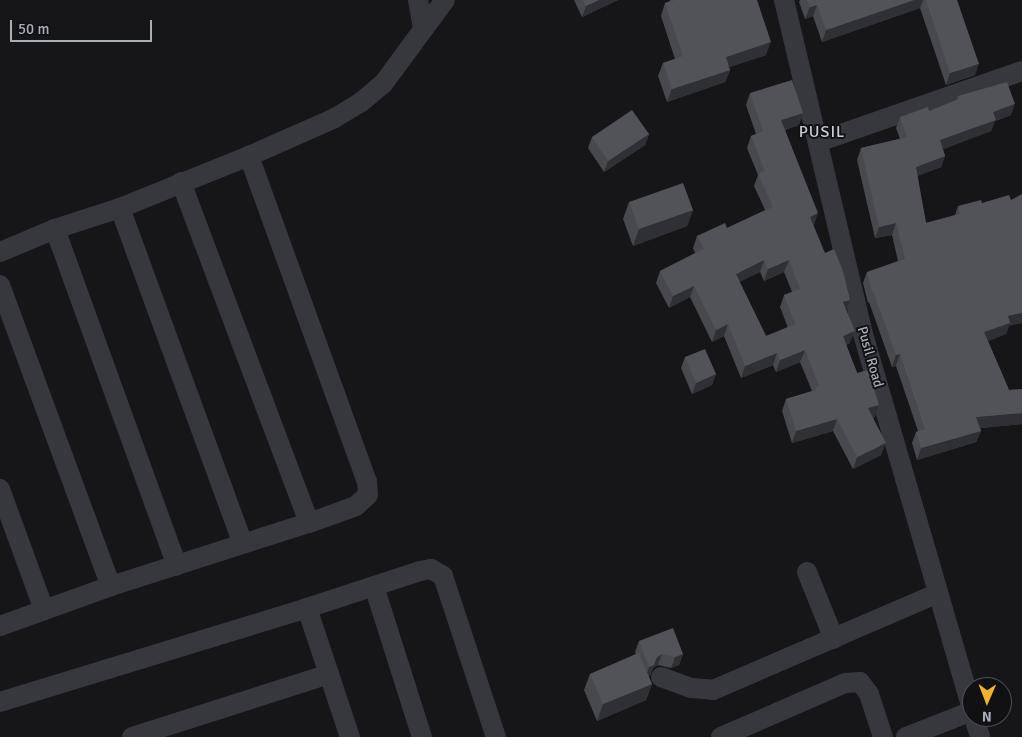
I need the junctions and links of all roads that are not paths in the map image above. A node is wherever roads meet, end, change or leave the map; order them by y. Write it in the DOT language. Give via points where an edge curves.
graph roads {
  1 [pos="418,0"];
  2 [pos="445,0"];
  3 [pos="784,0"];
  4 [pos="423,28"];
  5 [pos="1022,71"];
  6 [pos="818,142"];
  7 [pos="249,156"];
  8 [pos="181,182"];
  9 [pos="120,208"];
  10 [pos="55,229"];
  11 [pos="0,252"];
  12 [pos="0,285"];
  13 [pos="0,489"];
  14 [pos="309,523"];
  15 [pos="242,542"];
  16 [pos="177,566"];
  17 [pos="808,572"];
  18 [pos="111,586"];
  19 [pos="374,586"];
  20 [pos="938,593"];
  21 [pos="307,608"];
  22 [pos="44,610"];
  23 [pos="0,626"];
  24 [pos="834,639"];
  25 [pos="329,674"];
  26 [pos="661,677"];
  27 [pos="962,677"];
  28 [pos="0,702"];
  29 [pos="962,714"];
  30 [pos="132,737"];
  31 [pos="350,737"];
  32 [pos="422,737"];
  33 [pos="496,737"];
  34 [pos="720,737"];
  35 [pos="883,737"];
  36 [pos="906,737"];
  1 -- 4 [label="street"];
  2 -- 4 [label="street"];
  3 -- 6 [label="street, Pusil Road"];
  4 -- 7 [label="street" via="383,84 360,103"];
  5 -- 6 [label="street"];
  6 -- 20 [label="street, Pusil Road" via="861,327"];
  7 -- 8 [label="street"];
  7 -- 14 [label="street" via="367,482 368,496 356,506"];
  8 -- 9 [label="street"];
  8 -- 14 [label="street"];
  9 -- 10 [label="street"];
  9 -- 15 [label="street"];
  10 -- 11 [label="street"];
  10 -- 16 [label="street"];
  12 -- 18 [label="street"];
  13 -- 22 [label="street"];
  14 -- 15 [label="street"];
  15 -- 16 [label="street"];
  16 -- 18 [label="street"];
  17 -- 24 [label="street"];
  18 -- 22 [label="street"];
  19 -- 21 [label="street"];
  19 -- 32 [label="street"];
  19 -- 33 [label="street" via="431,569 443,576"];
  20 -- 24 [label="street"];
  20 -- 27 [label="street, Pusil Road"];
  21 -- 25 [label="street"];
  21 -- 28 [label="street"];
  22 -- 23 [label="street"];
  24 -- 26 [label="street" via="713,690 692,688"];
  25 -- 30 [label="street"];
  25 -- 31 [label="street"];
  29 -- 36 [label="street"];
  34 -- 35 [label="street" via="845,683 860,682 869,694"];
}
